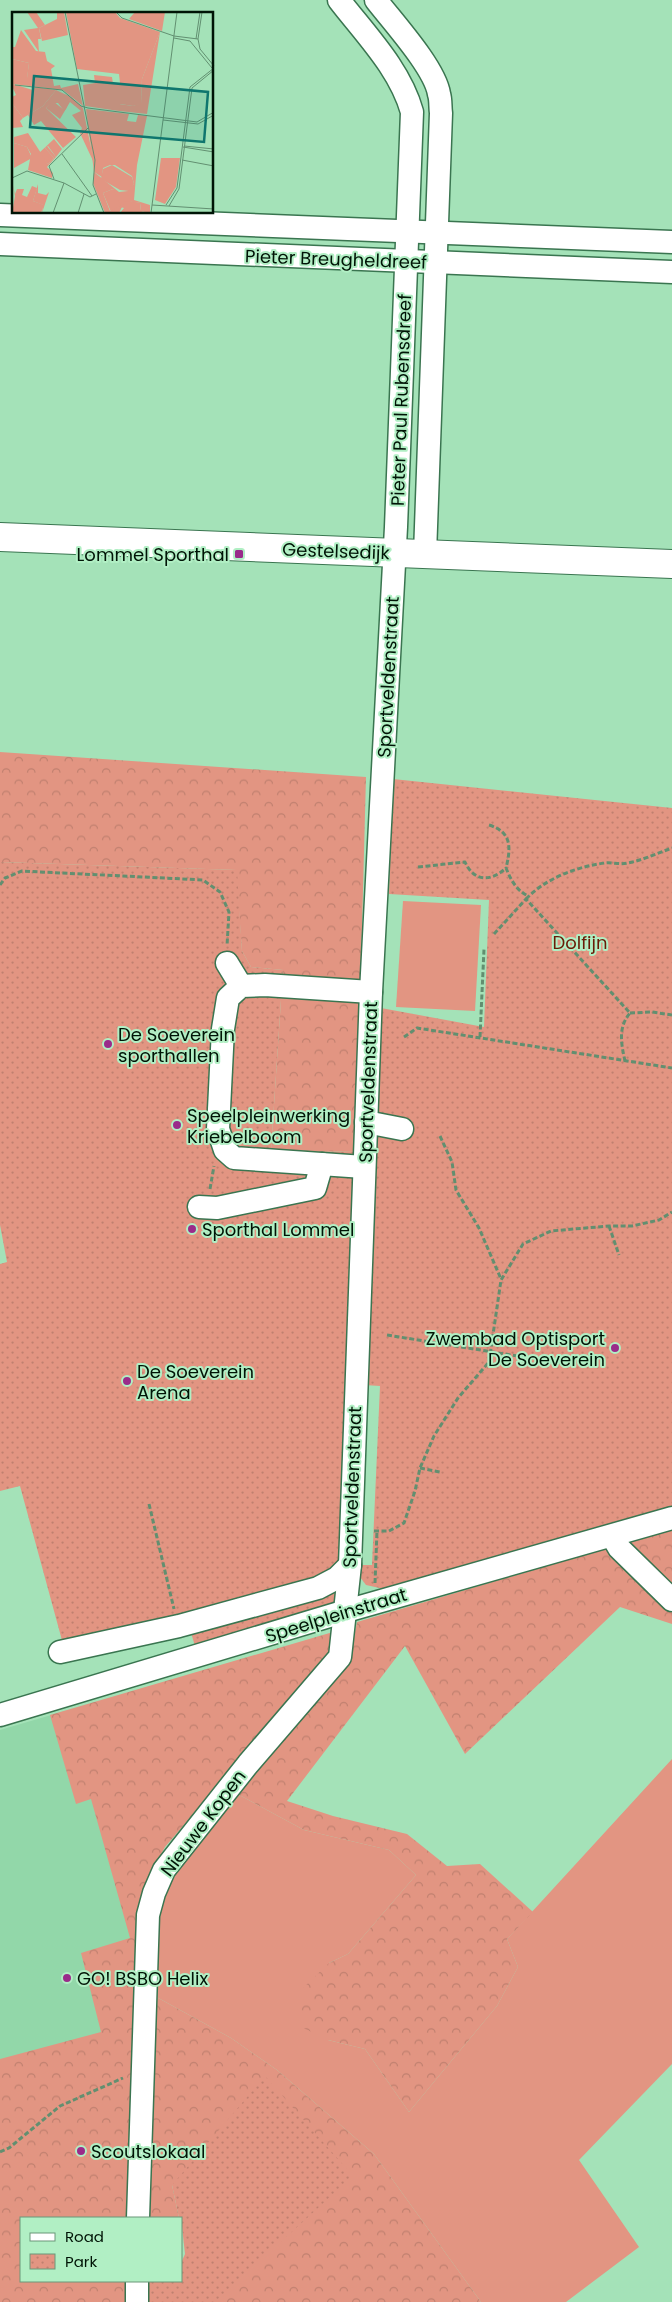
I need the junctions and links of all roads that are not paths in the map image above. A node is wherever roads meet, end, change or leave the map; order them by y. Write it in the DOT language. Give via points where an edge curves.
graph roads {
  1 [pos="339,0"];
  2 [pos="376,0"];
  3 [pos="2,215"];
  4 [pos="408,233"];
  5 [pos="438,233"];
  6 [pos="672,242"];
  7 [pos="0,244"];
  8 [pos="406,262"];
  9 [pos="437,263"];
  10 [pos="672,272"];
  11 [pos="0,537"];
  12 [pos="394,553"];
  13 [pos="425,554"];
  14 [pos="672,564"];
  15 [pos="227,963"];
  16 [pos="241,986"];
  17 [pos="371,992"];
  18 [pos="366,1122"];
  19 [pos="402,1129"];
  20 [pos="322,1164"];
  21 [pos="364,1167"];
  22 [pos="205,1198"];
  23 [pos="672,1518"];
  24 [pos="612,1536"];
  25 [pos="350,1565"];
  26 [pos="672,1600"];
  27 [pos="346,1611"];
  28 [pos="60,1652"];
  29 [pos="0,1715"];
  30 [pos="138,2217"];
  31 [pos="137,2282"];
  32 [pos="137,2302"];
  1 -- 4 [label="street, Pieter Paul Rubensdreef" via="399,79 407,95 412,112"];
  2 -- 5 [label="street, Pieter Paul Rubensdreef" via="418,55 440,94"];
  3 -- 4 [label="street, Pieter Breugheldreef"];
  3 -- 7 [label="street, Pieter Breugheldreef"];
  4 -- 5 [label="street, Pieter Breugheldreef"];
  4 -- 8 [label="street, Pieter Paul Rubensdreef"];
  5 -- 6 [label="street, Pieter Breugheldreef"];
  5 -- 9 [label="street, Pieter Paul Rubensdreef"];
  7 -- 8 [label="street, Pieter Breugheldreef"];
  8 -- 9 [label="street, Pieter Breugheldreef"];
  8 -- 12 [label="street, Pieter Paul Rubensdreef"];
  9 -- 10 [label="street, Pieter Breugheldreef"];
  9 -- 13 [label="street, Pieter Paul Rubensdreef"];
  11 -- 12 [label="main road, Gestelsedijk"];
  12 -- 13 [label="main road, Gestelsedijk"];
  12 -- 17 [label="street, Sportveldenstraat"];
  13 -- 14 [label="main road, Gestelsedijk"];
  15 -- 16 [label="street"];
  16 -- 17 [label="street"];
  16 -- 20 [label="street" via="228,998 223,1029 220,1140 234,1158"];
  17 -- 18 [label="street, Sportveldenstraat"];
  18 -- 19 [label="street"];
  18 -- 21 [label="street, Sportveldenstraat"];
  20 -- 21 [label="street"];
  20 -- 22 [label="street" via="315,1188 218,1208"];
  21 -- 25 [label="street, Sportveldenstraat"];
  23 -- 24 [label="street, Speelpleinstraat"];
  24 -- 26 [label="street" via="619,1548"];
  24 -- 27 [label="street, Speelpleinstraat"];
  25 -- 27 [label="street, Sportveldenstraat"];
  25 -- 28 [label="street" via="337,1578 318,1588 178,1626"];
  27 -- 29 [label="street, Speelpleinstraat"];
  27 -- 30 [label="street, Nieuwe Kopen" via="340,1656 213,1806 160,1878 148,1915"];
  31 -- 32 [label="street"];
}
